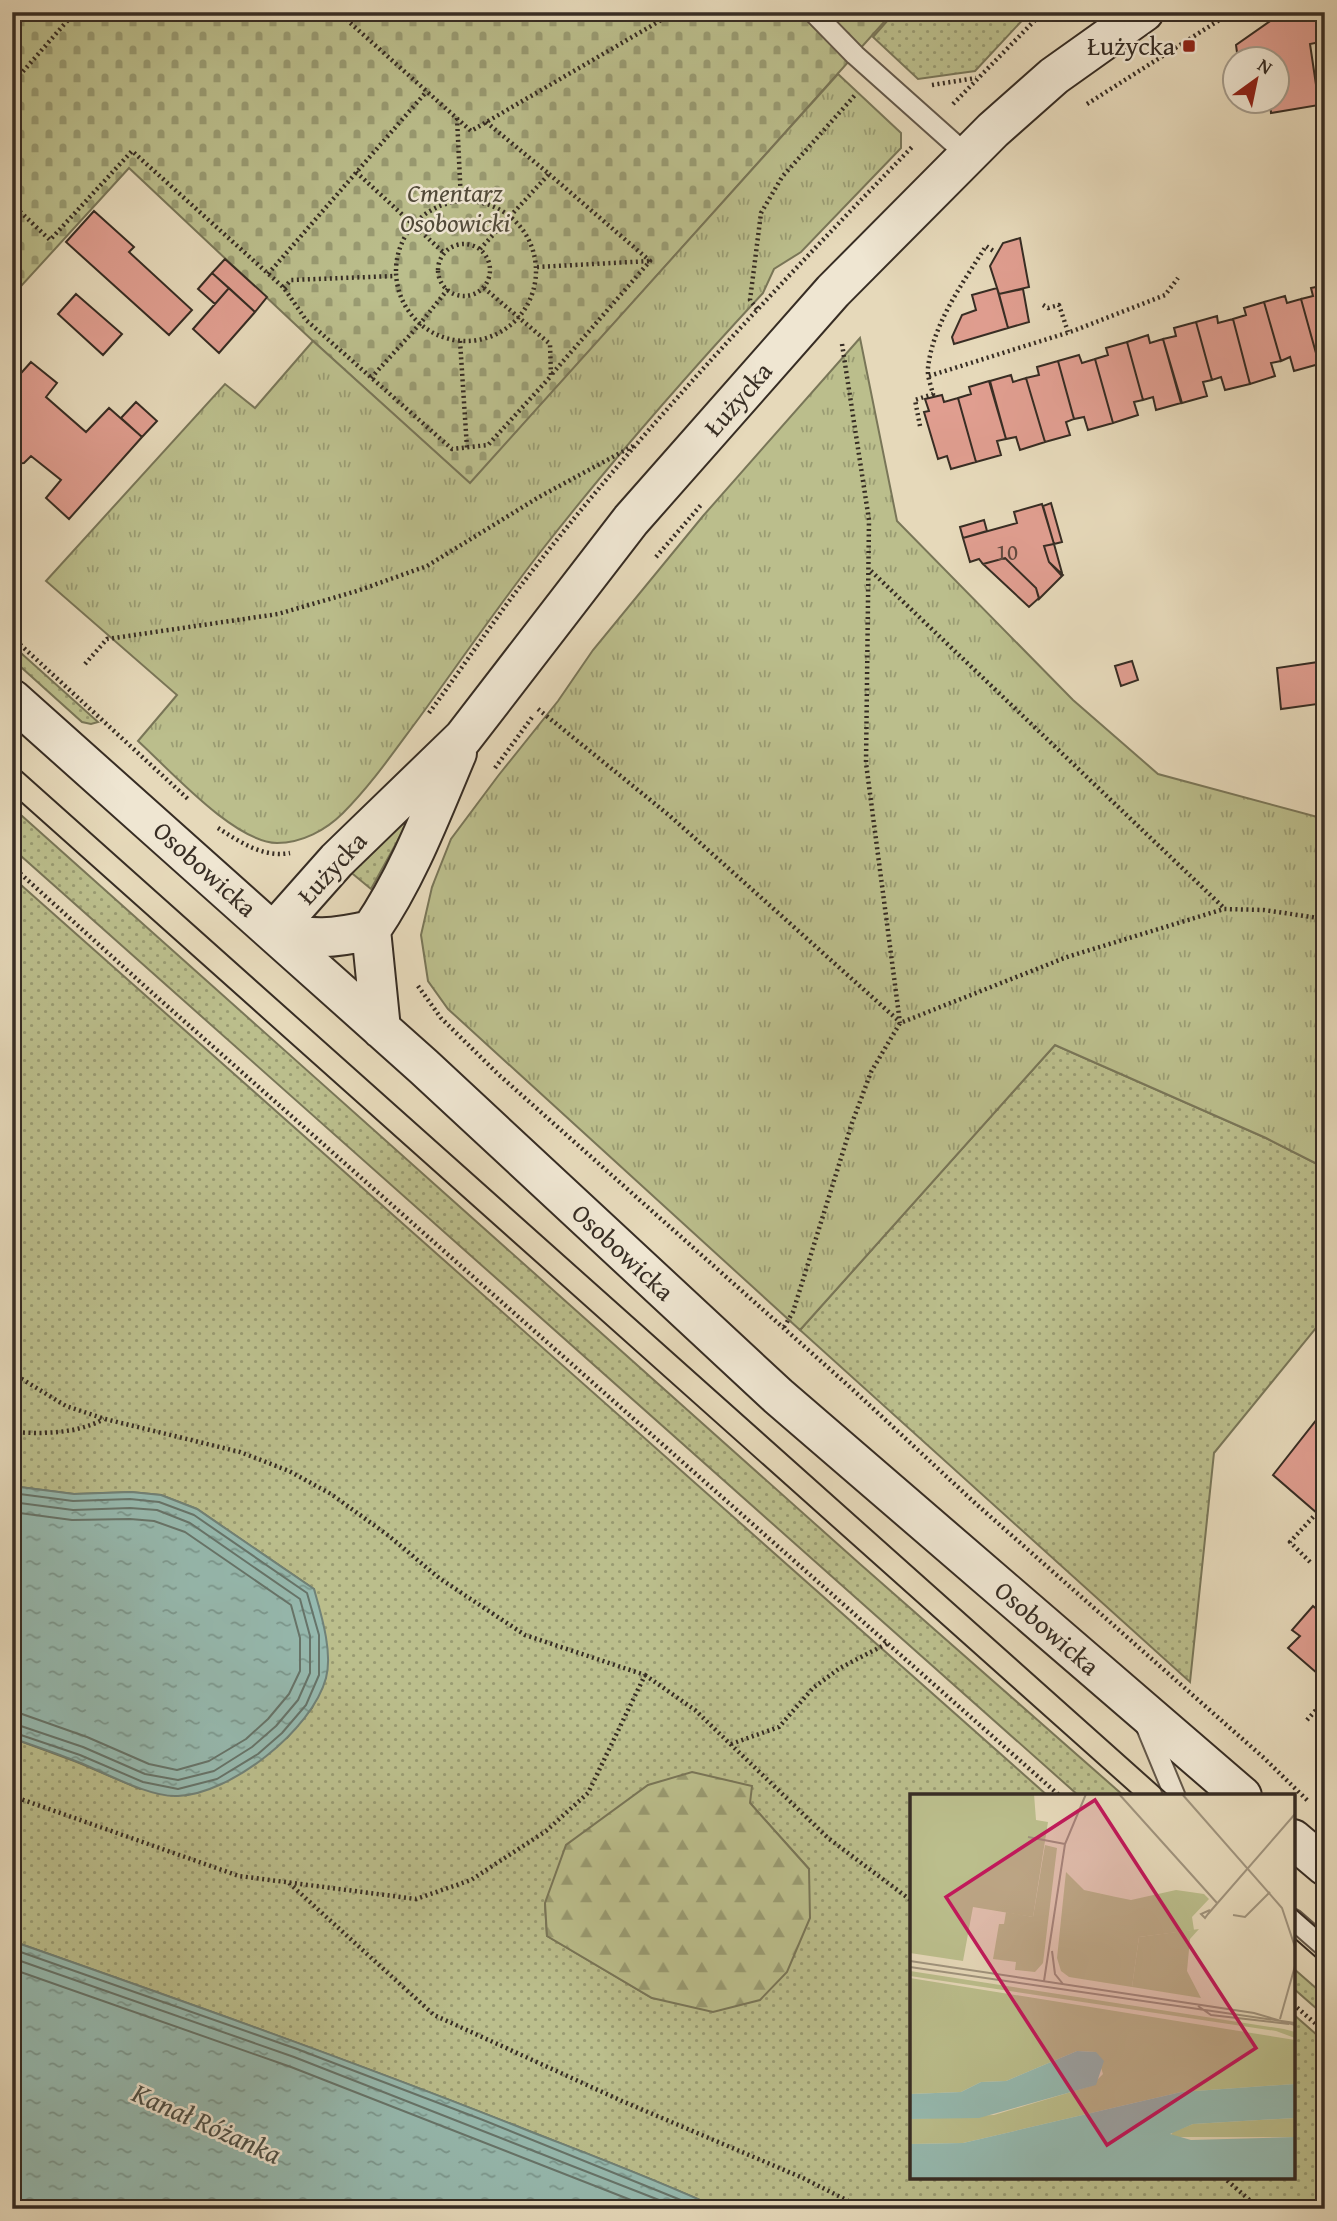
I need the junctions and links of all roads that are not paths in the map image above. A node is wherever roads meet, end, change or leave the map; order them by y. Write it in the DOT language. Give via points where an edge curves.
graph roads {
  1 [pos="813,12"];
  2 [pos="1144,12"];
  3 [pos="967,155"];
  4 [pos="12,699"];
  5 [pos="463,738"];
  6 [pos="371,930"];
  7 [pos="274,931"];
  8 [pos="381,1028"];
  9 [pos="1139,1707"];
  10 [pos="1174,1794"];
  11 [pos="1240,1794"];
  12 [pos="1295,1841"];
  13 [pos="1325,1866"];
  14 [pos="1295,1921"];
  15 [pos="1325,1947"];
  1 -- 3 [label="lane"];
  2 -- 3 [label="street, Łużycka" via="1054,76"];
  3 -- 5 [label="street, Łużycka" via="833,291 631,520"];
  4 -- 7 [label="street, Osobowicka"];
  5 -- 6 [label="street, Łużycka" via="424,831"];
  5 -- 7 [label="street, Łużycka" via="337,860"];
  6 -- 7 [label="street, Łużycka" via="333,938"];
  6 -- 8 [label="street"];
  7 -- 8 [label="street, Osobowicka"];
  8 -- 9 [label="street, Osobowicka" via="778,1395"];
  9 -- 10 [label="lane"];
  9 -- 11 [label="street, Osobowicka"];
  12 -- 13 [label="street"];
  14 -- 15 [label="lane"];
}
